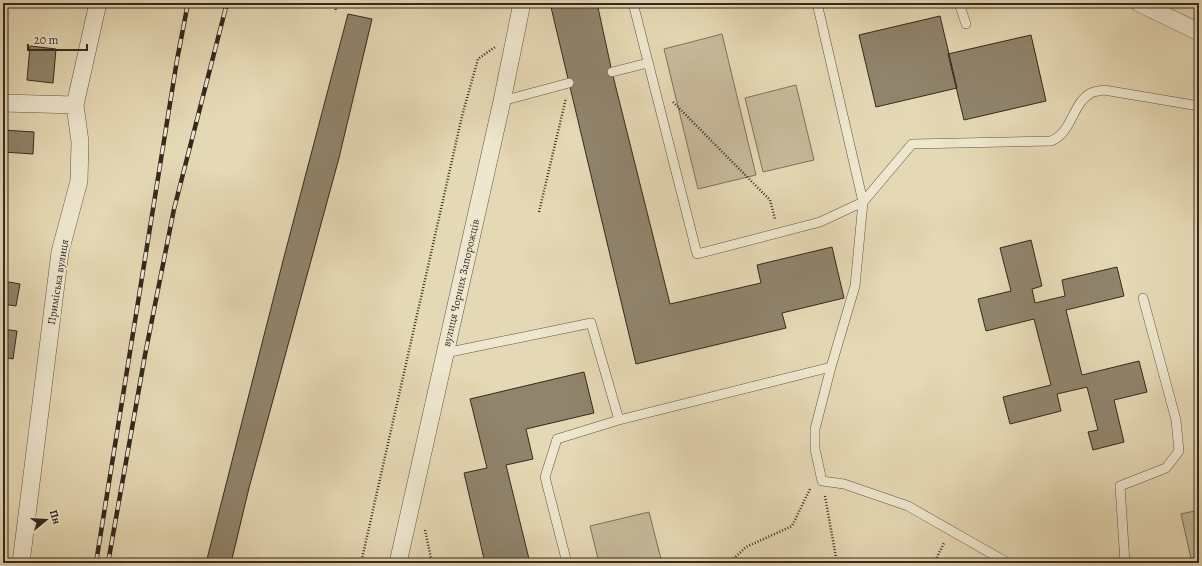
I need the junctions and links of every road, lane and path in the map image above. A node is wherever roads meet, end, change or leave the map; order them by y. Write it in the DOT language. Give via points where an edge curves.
graph roads {
  1 [pos="98,3"];
  2 [pos="335,3"];
  3 [pos="522,3"];
  4 [pos="633,3"];
  5 [pos="816,3"];
  6 [pos="959,3"];
  7 [pos="1138,3"];
  8 [pos="336,12"];
  9 [pos="966,24"];
  10 [pos="516,32"];
  11 [pos="1199,32"];
  12 [pos="648,63"];
  13 [pos="612,72"];
  14 [pos="653,81"];
  15 [pos="569,83"];
  16 [pos="502,101"];
  17 [pos="3,103"];
  18 [pos="75,105"];
  19 [pos="1199,106"];
  20 [pos="862,202"];
  21 [pos="539,212"];
  22 [pos="778,233"];
  23 [pos="1143,298"];
  24 [pos="445,353"];
  25 [pos="831,367"];
  26 [pos="619,420"];
  27 [pos="822,480"];
  28 [pos="950,530"];
  29 [pos="21,563"];
  30 [pos="361,563"];
  31 [pos="398,563"];
  32 [pos="566,563"];
  33 [pos="729,563"];
  34 [pos="837,563"];
  35 [pos="934,563"];
  36 [pos="1008,563"];
  37 [pos="1125,563"];
  1 -- 18 [label="street, Приміська вулиця"];
  2 -- 8 [label="path"];
  3 -- 10 [label="street, вулиця Чорних Запорожців"];
  4 -- 12 [label="lane"];
  5 -- 20 [label="lane"];
  6 -- 9 [label="lane"];
  7 -- 11 [label="street"];
  10 -- 16 [label="street, вулиця Чорних Запорожців"];
  10 -- 30 [label="path" via="478,59 462,116"];
  12 -- 13 [label="lane"];
  12 -- 14 [label="lane"];
  14 -- 22 [label="path" via="770,200"];
  14 -- 22 [label="lane" via="697,254"];
  15 -- 16 [label="lane"];
  15 -- 21 [label="path"];
  16 -- 24 [label="street, вулиця Чорних Запорожців"];
  17 -- 18 [label="street"];
  18 -- 29 [label="street, Приміська вулиця" via="80,142 79,181 60,252"];
  19 -- 20 [label="lane" via="1104,90 1091,93 1081,102 1063,133 1051,141 912,144"];
  20 -- 22 [label="lane" via="820,222"];
  20 -- 25 [label="lane" via="855,286"];
  23 -- 37 [label="lane" via="1176,420 1179,452 1166,468 1120,486"];
  24 -- 26 [label="lane" via="591,323"];
  24 -- 31 [label="street, вулиця Чорних Запорожців"];
  25 -- 26 [label="lane"];
  25 -- 27 [label="lane" via="815,429 815,449"];
  26 -- 32 [label="lane" via="557,439 545,476"];
  27 -- 28 [label="lane" via="844,484 908,506"];
  27 -- 33 [label="path" via="814,483 792,526 746,547"];
  27 -- 34 [label="path"];
  28 -- 35 [label="path"];
  28 -- 36 [label="lane"];
}
